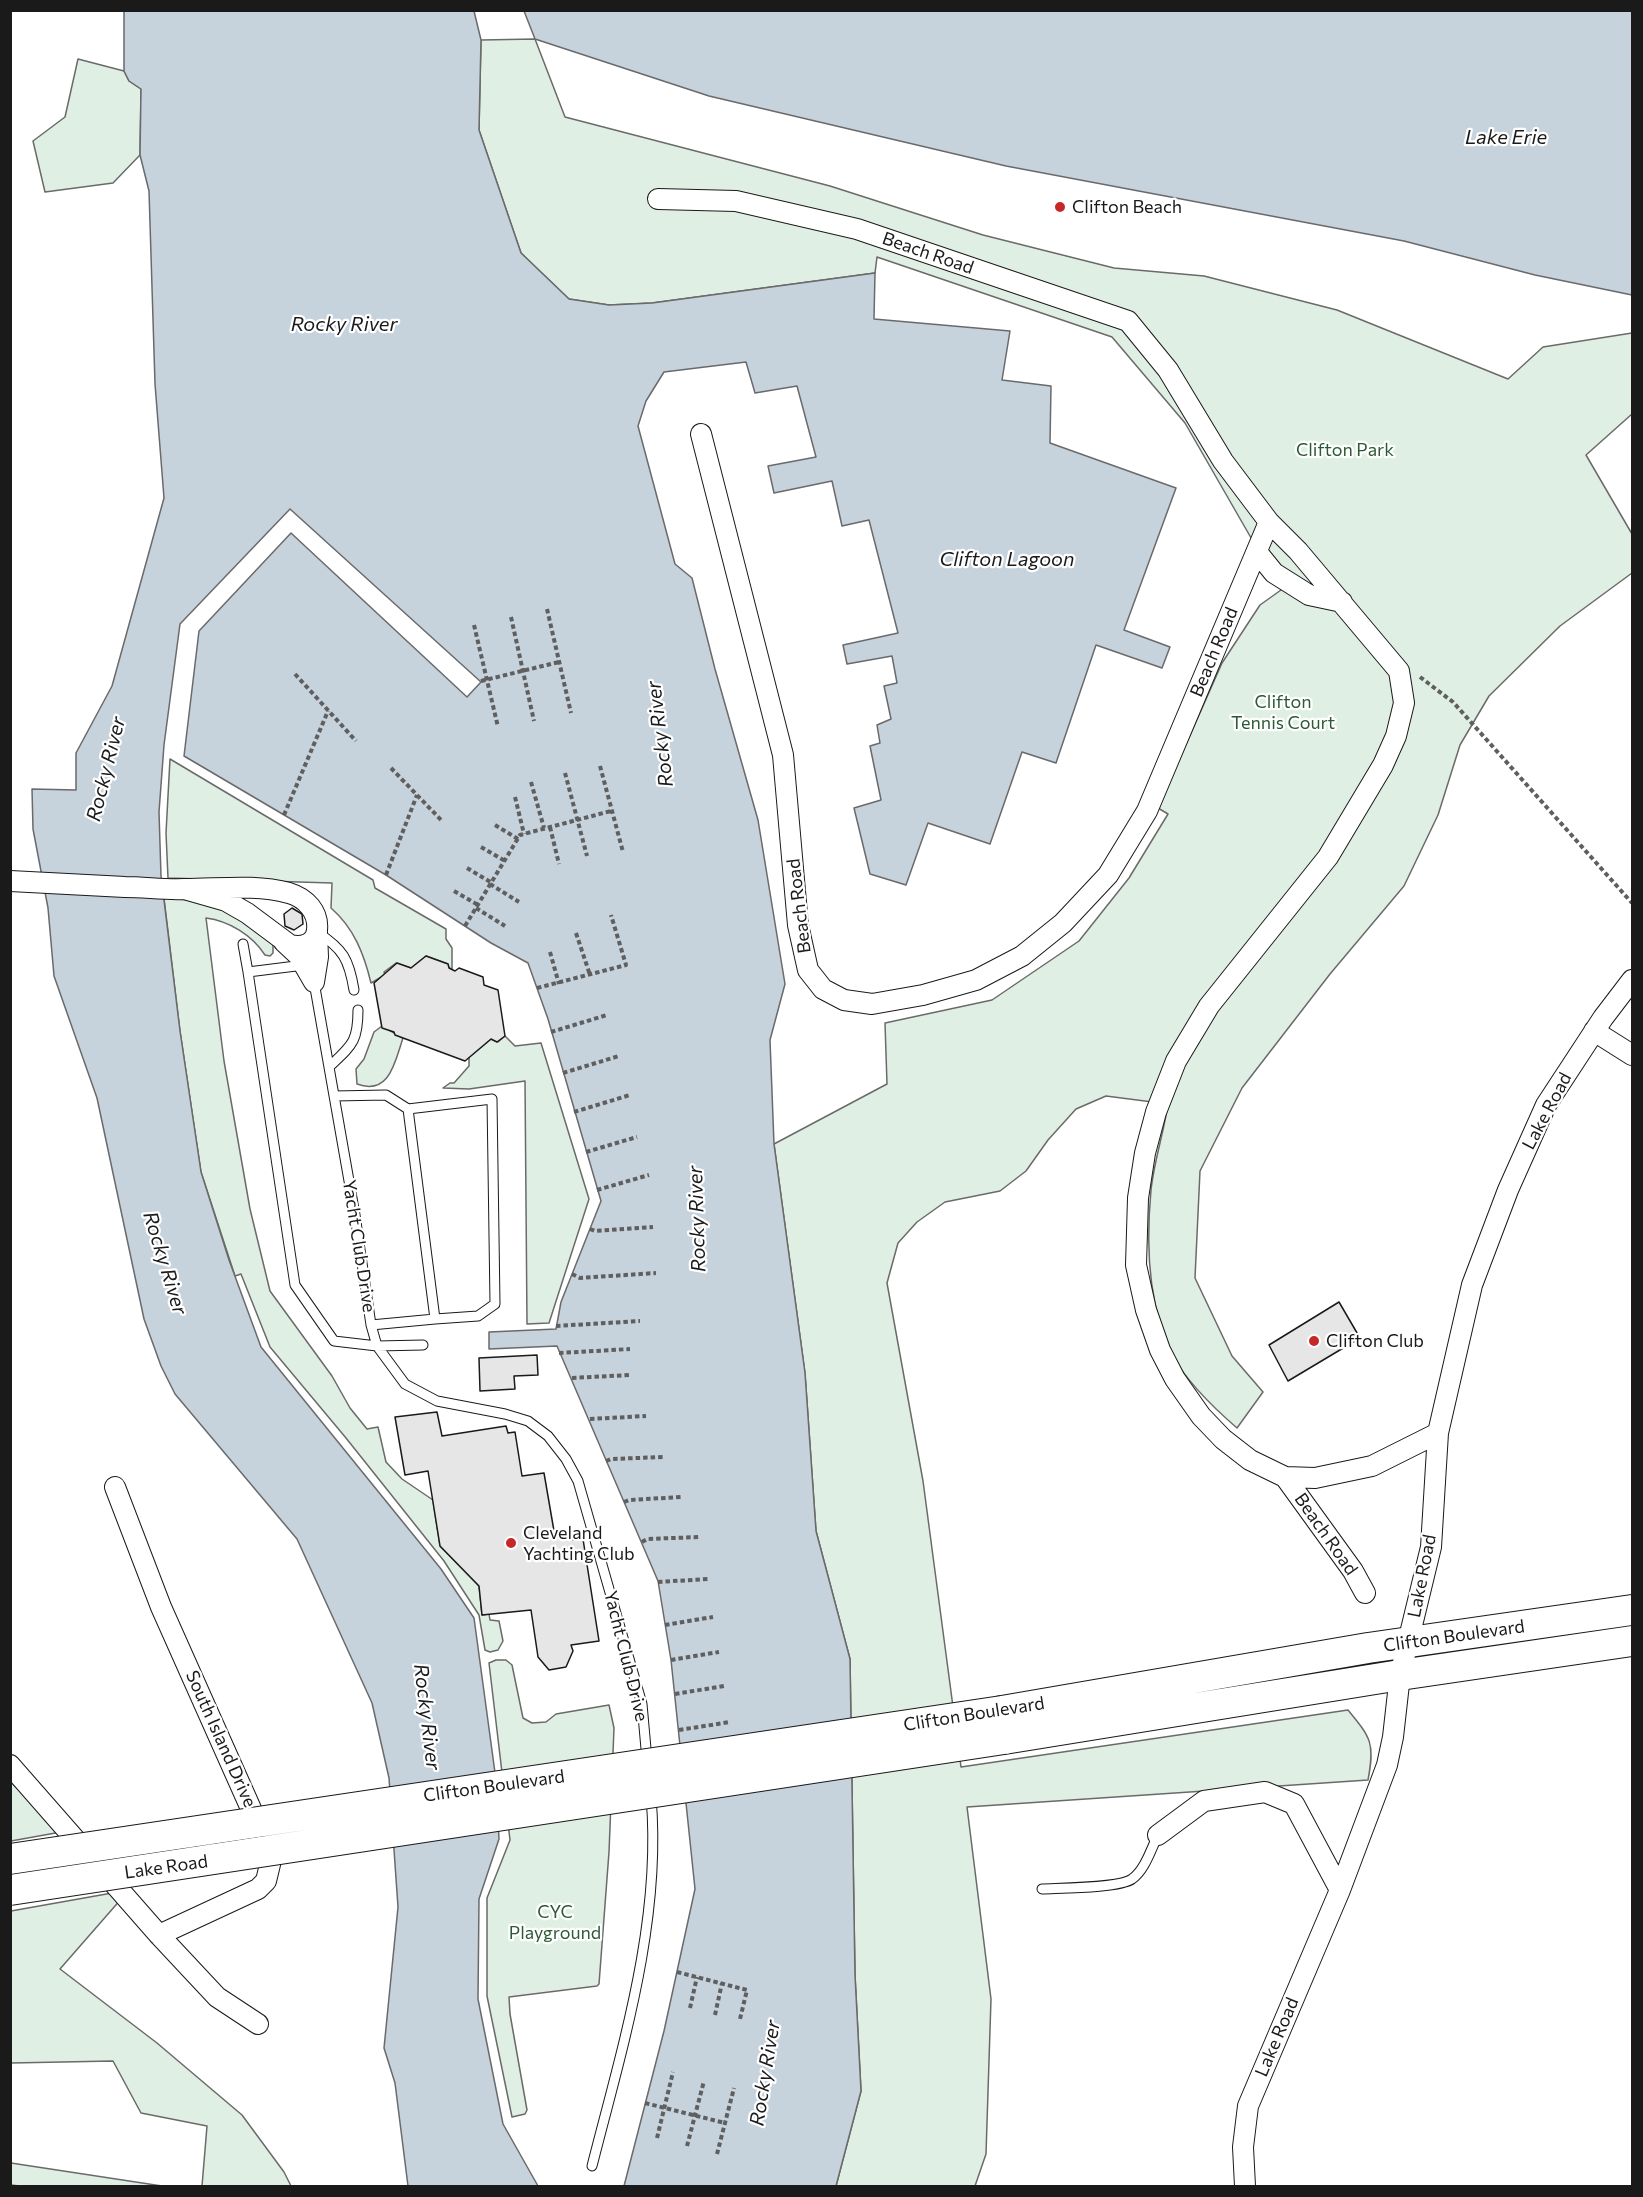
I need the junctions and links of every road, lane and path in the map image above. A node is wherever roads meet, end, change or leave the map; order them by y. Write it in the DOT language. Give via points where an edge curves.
graph roads {
  1 [pos="658,199"];
  2 [pos="701,434"];
  3 [pos="1269,522"];
  4 [pos="1257,552"];
  5 [pos="1342,602"];
  6 [pos="548,609"];
  7 [pos="511,616"];
  8 [pos="474,625"];
  9 [pos="560,662"];
  10 [pos="523,671"];
  11 [pos="1399,671"];
  12 [pos="295,674"];
  13 [pos="484,681"];
  14 [pos="328,711"];
  15 [pos="571,713"];
  16 [pos="534,721"];
  17 [pos="498,727"];
  18 [pos="356,741"];
  19 [pos="600,766"];
  20 [pos="391,768"];
  21 [pos="566,773"];
  22 [pos="531,782"];
  23 [pos="417,795"];
  24 [pos="515,797"];
  25 [pos="611,811"];
  26 [pos="284,815"];
  27 [pos="578,819"];
  28 [pos="442,821"];
  29 [pos="495,825"];
  30 [pos="550,827"];
  31 [pos="544,828"];
  32 [pos="524,834"];
  33 [pos="518,839"];
  34 [pos="481,847"];
  35 [pos="623,852"];
  36 [pos="587,856"];
  37 [pos="505,861"];
  38 [pos="559,864"];
  39 [pos="468,868"];
  40 [pos="386,875"];
  41 [pos="10,881"];
  42 [pos="491,884"];
  43 [pos="184,889"];
  44 [pos="454,891"];
  45 [pos="519,902"];
  46 [pos="1632,903"];
  47 [pos="477,907"];
  48 [pos="611,915"];
  49 [pos="465,926"];
  50 [pos="505,926"];
  51 [pos="317,932"];
  52 [pos="576,933"];
  53 [pos="282,940"];
  54 [pos="243,944"];
  55 [pos="550,952"];
  56 [pos="304,965"];
  57 [pos="248,972"];
  58 [pos="590,975"];
  59 [pos="1632,980"];
  60 [pos="314,982"];
  61 [pos="559,984"];
  62 [pos="537,988"];
  63 [pos="354,990"];
  64 [pos="358,1010"];
  65 [pos="607,1015"];
  66 [pos="1594,1030"];
  67 [pos="551,1032"];
  68 [pos="1632,1055"];
  69 [pos="619,1056"];
  70 [pos="329,1067"];
  71 [pos="563,1073"];
  72 [pos="630,1095"];
  73 [pos="334,1096"];
  74 [pos="408,1109"];
  75 [pos="574,1112"];
  76 [pos="637,1137"];
  77 [pos="586,1152"];
  78 [pos="649,1174"];
  79 [pos="597,1190"];
  80 [pos="653,1227"];
  81 [pos="590,1229"];
  82 [pos="656,1273"];
  83 [pos="572,1274"];
  84 [pos="435,1319"];
  85 [pos="640,1321"];
  86 [pos="371,1325"];
  87 [pos="556,1326"];
  88 [pos="423,1345"];
  89 [pos="377,1346"];
  90 [pos="630,1349"];
  91 [pos="559,1353"];
  92 [pos="629,1375"];
  93 [pos="572,1378"];
  94 [pos="646,1416"];
  95 [pos="590,1419"];
  96 [pos="1438,1433"];
  97 [pos="664,1457"];
  98 [pos="606,1461"];
  99 [pos="1285,1477"];
  100 [pos="115,1487"];
  101 [pos="682,1497"];
  102 [pos="624,1502"];
  103 [pos="700,1538"];
  104 [pos="642,1542"];
  105 [pos="708,1579"];
  106 [pos="658,1582"];
  107 [pos="1365,1593"];
  108 [pos="1632,1610"];
  109 [pos="713,1617"];
  110 [pos="665,1625"];
  111 [pos="1632,1641"];
  112 [pos="1408,1642"];
  113 [pos="719,1652"];
  114 [pos="671,1660"];
  115 [pos="1400,1675"];
  116 [pos="724,1686"];
  117 [pos="675,1694"];
  118 [pos="730,1722"];
  119 [pos="1003,1725"];
  120 [pos="678,1730"];
  121 [pos="10,1765"];
  122 [pos="648,1775"];
  123 [pos="650,1787"];
  124 [pos="315,1812"];
  125 [pos="1158,1835"];
  126 [pos="321,1844"];
  127 [pos="10,1859"];
  128 [pos="1042,1889"];
  129 [pos="10,1890"];
  130 [pos="1340,1890"];
  131 [pos="159,1935"];
  132 [pos="677,1972"];
  133 [pos="697,1977"];
  134 [pos="722,1983"];
  135 [pos="690,2008"];
  136 [pos="715,2015"];
  137 [pos="740,2019"];
  138 [pos="258,2024"];
  139 [pos="673,2072"];
  140 [pos="704,2080"];
  141 [pos="734,2088"];
  142 [pos="645,2103"];
  143 [pos="664,2108"];
  144 [pos="695,2115"];
  145 [pos="725,2122"];
  146 [pos="657,2138"];
  147 [pos="687,2146"];
  148 [pos="717,2154"];
  149 [pos="592,2166"];
  150 [pos="1245,2187"];
  1 -- 3 [label="street, Beach Road" via="736,201 857,229 1128,321 1168,370 1223,461"];
  2 -- 4 [label="street, Beach Road" via="783,755 798,925 808,970 823,989 844,1000 872,1004 976,980 1022,956 1063,923 1108,875 1147,811"];
  3 -- 4 [label="street, Beach Road"];
  3 -- 5 [label="street, Beach Road"];
  4 -- 5 [label="street" via="1275,573 1309,595"];
  5 -- 11 [label="street, Beach Road"];
  6 -- 9 [label="path"];
  7 -- 10 [label="path"];
  8 -- 13 [label="path"];
  9 -- 10 [label="path"];
  9 -- 15 [label="path"];
  10 -- 13 [label="path"];
  10 -- 16 [label="path"];
  11 -- 46 [label="path" via="1419,677 1453,702"];
  11 -- 99 [label="street, Beach Road" via="1404,703 1396,736 1383,765 1328,857 1209,1006 1176,1061 1156,1112 1138,1198 1136,1265 1160,1350 1201,1416 1223,1439 1250,1460"];
  12 -- 14 [label="path"];
  13 -- 17 [label="path"];
  14 -- 18 [label="path"];
  14 -- 26 [label="path"];
  19 -- 25 [label="path"];
  20 -- 23 [label="path"];
  21 -- 27 [label="path"];
  22 -- 31 [label="path"];
  23 -- 28 [label="path"];
  23 -- 40 [label="path"];
  24 -- 32 [label="path"];
  25 -- 27 [label="path"];
  25 -- 35 [label="path"];
  27 -- 30 [label="path"];
  27 -- 36 [label="path"];
  29 -- 33 [label="path"];
  30 -- 31 [label="path"];
  30 -- 38 [label="path"];
  31 -- 32 [label="path"];
  32 -- 33 [label="path"];
  33 -- 37 [label="path"];
  34 -- 37 [label="path"];
  37 -- 42 [label="path"];
  39 -- 42 [label="path"];
  41 -- 43 [label="street, Yacht Club Drive"];
  42 -- 45 [label="path"];
  42 -- 47 [label="path"];
  43 -- 51 [label="street, Yacht Club Drive" via="237,886 290,893 312,907"];
  43 -- 53 [label="street, Yacht Club Drive" via="226,901"];
  44 -- 47 [label="path"];
  47 -- 49 [label="path"];
  47 -- 50 [label="path"];
  48 -- 58 [label="path" via="626,965"];
  51 -- 53 [label="street" via="307,945 298,947"];
  51 -- 60 [label="street, Yacht Club Drive"];
  51 -- 63 [label="lane" via="336,944 346,957"];
  52 -- 58 [label="path"];
  53 -- 56 [label="street, Yacht Club Drive"];
  54 -- 57 [label="lane"];
  55 -- 61 [label="path"];
  56 -- 57 [label="lane"];
  56 -- 60 [label="street, Yacht Club Drive"];
  57 -- 89 [label="lane" via="295,1285 334,1341"];
  58 -- 61 [label="path"];
  59 -- 66 [label="street, Lake Road"];
  60 -- 70 [label="lane, Yacht Club Drive"];
  61 -- 62 [label="path"];
  64 -- 70 [label="lane" via="358,1029 352,1045"];
  65 -- 67 [label="path"];
  66 -- 68 [label="street"];
  66 -- 96 [label="street, Lake Road" via="1546,1105 1502,1204 1472,1285"];
  69 -- 71 [label="path"];
  70 -- 73 [label="lane, Yacht Club Drive"];
  72 -- 75 [label="path"];
  73 -- 74 [label="lane" via="386,1095"];
  73 -- 86 [label="lane, Yacht Club Drive"];
  74 -- 84 [label="lane"];
  74 -- 84 [label="lane" via="492,1099 495,1304 478,1316"];
  76 -- 77 [label="path"];
  78 -- 79 [label="path"];
  80 -- 81 [label="path"];
  82 -- 83 [label="path" via="580,1278"];
  84 -- 86 [label="lane"];
  85 -- 87 [label="path"];
  86 -- 89 [label="lane, Yacht Club Drive"];
  88 -- 89 [label="lane"];
  89 -- 122 [label="lane, Yacht Club Drive" via="405,1384 437,1401 528,1421 548,1436 566,1459 578,1481 642,1704"];
  90 -- 91 [label="path"];
  92 -- 93 [label="path"];
  94 -- 95 [label="path"];
  96 -- 99 [label="street, Beach Road" via="1372,1466 1316,1478"];
  96 -- 112 [label="street, Lake Road" via="1431,1547"];
  97 -- 98 [label="path"];
  99 -- 107 [label="street, Beach Road"];
  100 -- 131 [label="street, South Island Drive" via="161,1607 272,1856 266,1881 258,1889"];
  101 -- 102 [label="path"];
  103 -- 104 [label="path"];
  105 -- 106 [label="path"];
  108 -- 112 [label="main road, Clifton Boulevard"];
  109 -- 110 [label="path"];
  111 -- 115 [label="main road, Clifton Boulevard"];
  112 -- 115 [label="street, Lake Road"];
  112 -- 119 [label="main road, Clifton Boulevard"];
  113 -- 114 [label="path"];
  115 -- 119 [label="main road, Clifton Boulevard"];
  115 -- 130 [label="street, Lake Road" via="1387,1765"];
  116 -- 117 [label="path"];
  118 -- 120 [label="path"];
  119 -- 124 [label="main road, Clifton Boulevard, bridge"];
  119 -- 126 [label="main road, Clifton Boulevard, bridge"];
  121 -- 131 [label="street"];
  123 -- 149 [label="lane" via="654,1834 646,1919 633,2002"];
  124 -- 127 [label="main road, Lake Road, bridge"];
  125 -- 128 [label="lane" via="1140,1871 1130,1881"];
  125 -- 130 [label="street" via="1204,1801 1265,1792 1294,1804"];
  126 -- 129 [label="main road, Lake Road, bridge"];
  130 -- 150 [label="street, Lake Road" via="1248,2106 1243,2147"];
  131 -- 138 [label="street" via="218,1997"];
  132 -- 133 [label="path"];
  133 -- 134 [label="path"];
  133 -- 135 [label="path"];
  134 -- 136 [label="path"];
  134 -- 137 [label="path" via="747,1990"];
  139 -- 143 [label="path"];
  140 -- 144 [label="path"];
  141 -- 145 [label="path"];
  142 -- 143 [label="path"];
  143 -- 144 [label="path"];
  143 -- 146 [label="path"];
  144 -- 145 [label="path"];
  144 -- 147 [label="path"];
  145 -- 148 [label="path"];
}
